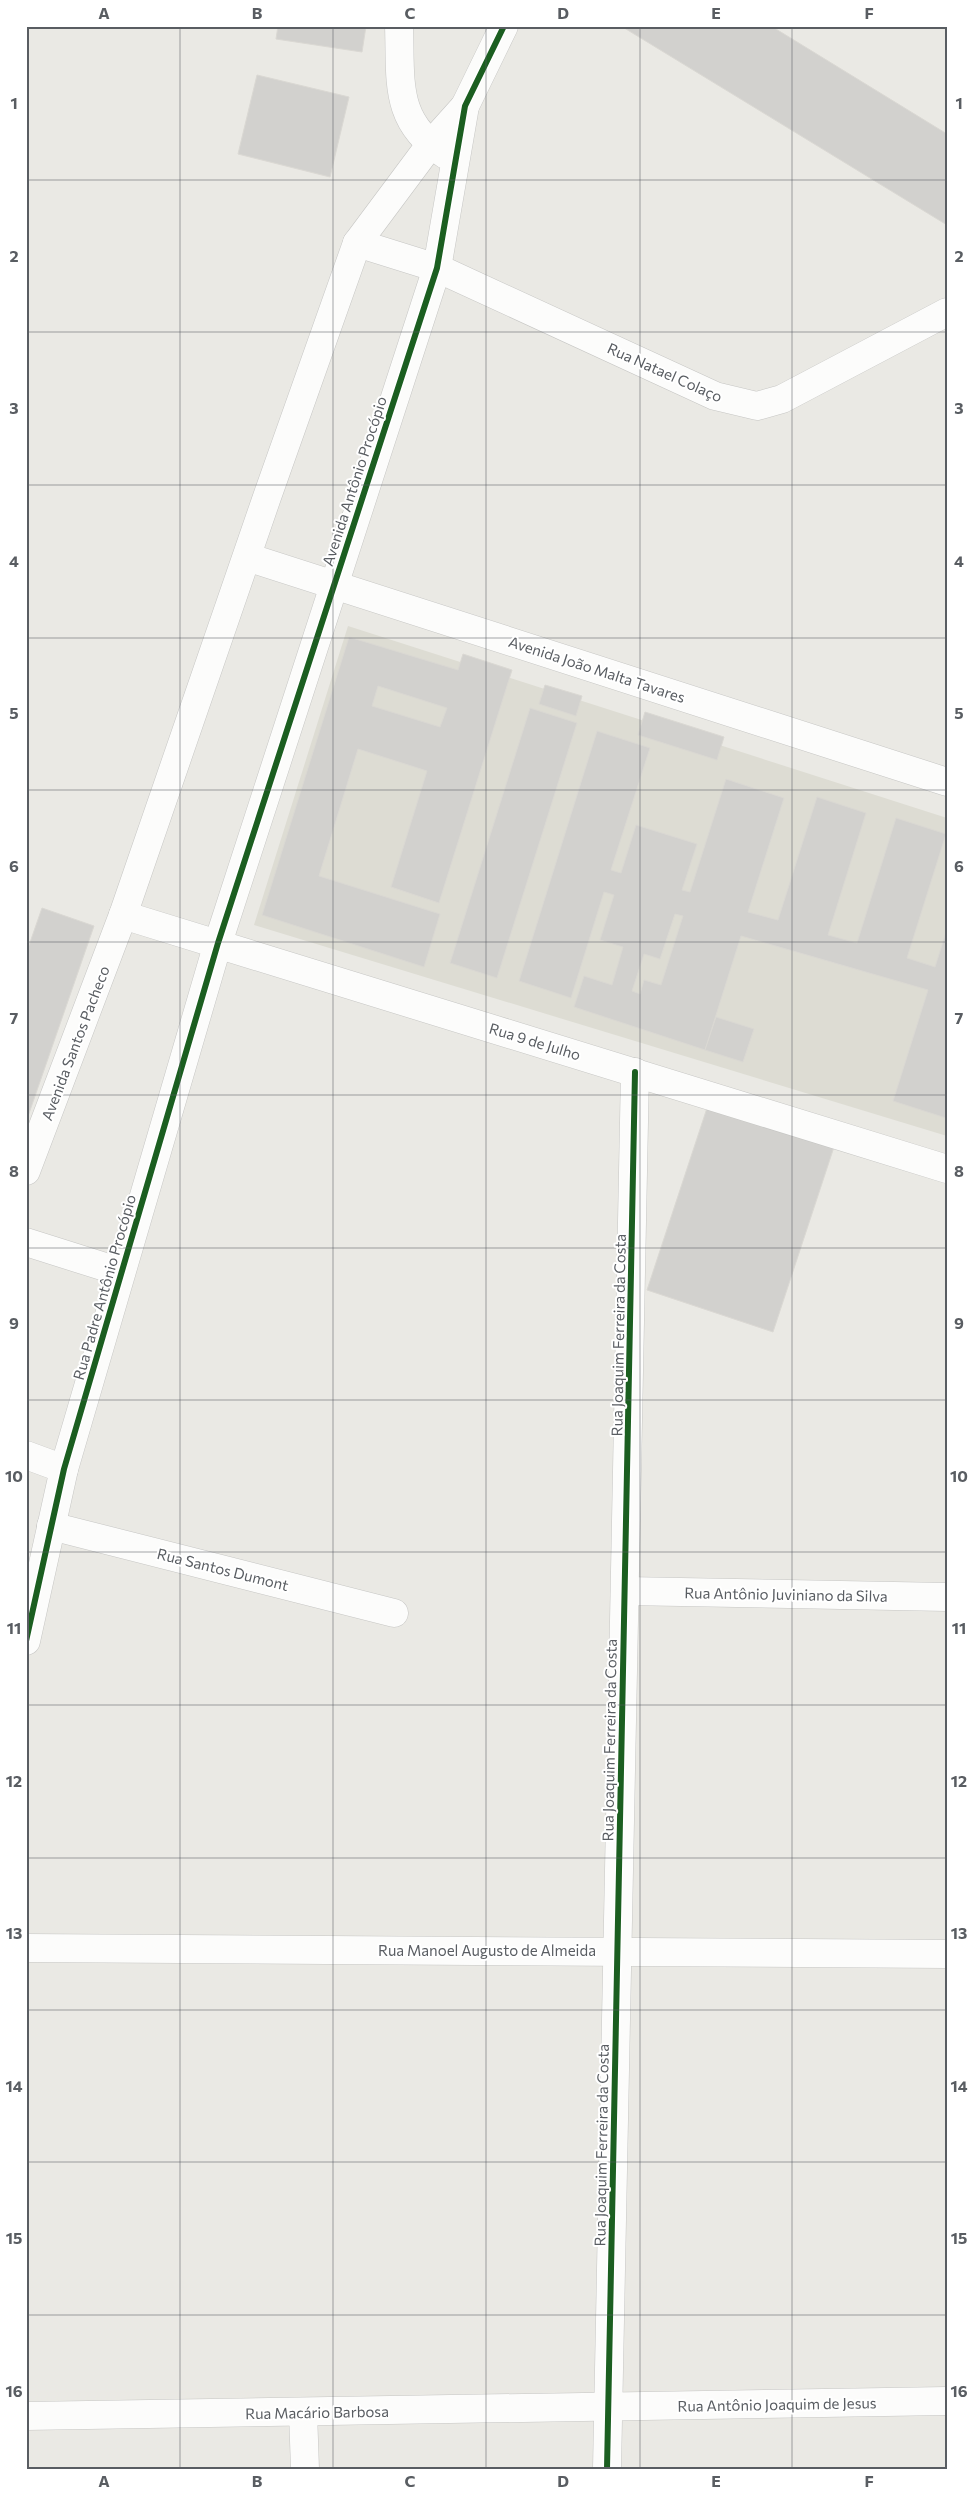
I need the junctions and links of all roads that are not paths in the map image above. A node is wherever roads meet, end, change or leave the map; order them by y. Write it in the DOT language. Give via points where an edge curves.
graph roads {
  1 [pos="399,26"];
  2 [pos="504,26"];
  3 [pos="465,106"];
  4 [pos="430,145"];
  5 [pos="455,160"];
  6 [pos="358,243"];
  7 [pos="437,268"];
  8 [pos="947,312"];
  9 [pos="247,556"];
  10 [pos="334,584"];
  11 [pos="947,782"];
  12 [pos="123,915"];
  13 [pos="218,943"];
  14 [pos="635,1072"];
  15 [pos="947,1168"];
  16 [pos="26,1171"];
  17 [pos="26,1242"];
  18 [pos="122,1272"];
  19 [pos="26,1455"];
  20 [pos="64,1469"];
  21 [pos="52,1526"];
  22 [pos="625,1592"];
  23 [pos="947,1597"];
  24 [pos="394,1613"];
  25 [pos="26,1641"];
  26 [pos="26,1948"];
  27 [pos="617,1951"];
  28 [pos="947,1954"];
  29 [pos="947,2401"];
  30 [pos="608,2408"];
  31 [pos="303,2412"];
  32 [pos="26,2416"];
  33 [pos="305,2469"];
  34 [pos="607,2469"];
  1 -- 4 [label="street" via="401,92 408,118"];
  2 -- 3 [label="street, Avenida Antônio Procópio"];
  3 -- 4 [label="street, Avenida Antônio Procópio"];
  3 -- 5 [label="street, Avenida Antônio Procópio"];
  4 -- 5 [label="street"];
  4 -- 6 [label="street, Avenida Antônio Procópio"];
  5 -- 7 [label="street, Avenida Antônio Procópio"];
  6 -- 7 [label="street, Rua Natael Colaço"];
  6 -- 9 [label="street, Avenida Antônio Procópio"];
  7 -- 8 [label="street, Rua Natael Colaço" via="715,396 757,406 782,400"];
  7 -- 10 [label="street, Avenida Antônio Procópio"];
  9 -- 10 [label="street, Avenida João Malta Tavares"];
  9 -- 12 [label="street, Avenida Antônio Procópio"];
  10 -- 11 [label="street, Avenida João Malta Tavares"];
  10 -- 13 [label="street, Avenida Antônio Procópio"];
  12 -- 13 [label="street, Rua 9 de Julho"];
  12 -- 16 [label="street, Avenida Santos Pacheco"];
  13 -- 14 [label="street, Rua 9 de Julho"];
  13 -- 18 [label="street, Rua Padre Antônio Procópio"];
  14 -- 15 [label="street, Rua 9 de Julho"];
  14 -- 22 [label="street, Rua Joaquim Ferreira da Costa"];
  17 -- 18 [label="street"];
  18 -- 20 [label="street, Rua Padre Antônio Procópio"];
  19 -- 20 [label="street"];
  20 -- 21 [label="street, Rua Padre Antônio Procópio"];
  21 -- 24 [label="street, Rua Santos Dumont"];
  21 -- 25 [label="street, Rua Padre Antônio Procópio"];
  22 -- 23 [label="street, Rua Antônio Juviniano da Silva"];
  22 -- 27 [label="street, Rua Joaquim Ferreira da Costa"];
  26 -- 27 [label="street, Rua Manoel Augusto de Almeida"];
  27 -- 28 [label="street, Rua Manoel Augusto de Almeida"];
  27 -- 30 [label="street, Rua Joaquim Ferreira da Costa"];
  29 -- 30 [label="street, Rua Antônio Joaquim de Jesus"];
  30 -- 31 [label="street, Rua Macário Barbosa"];
  30 -- 34 [label="street, Rua Joaquim Ferreira da Costa"];
  31 -- 32 [label="street, Rua Macário Barbosa"];
  31 -- 33 [label="street"];
}
